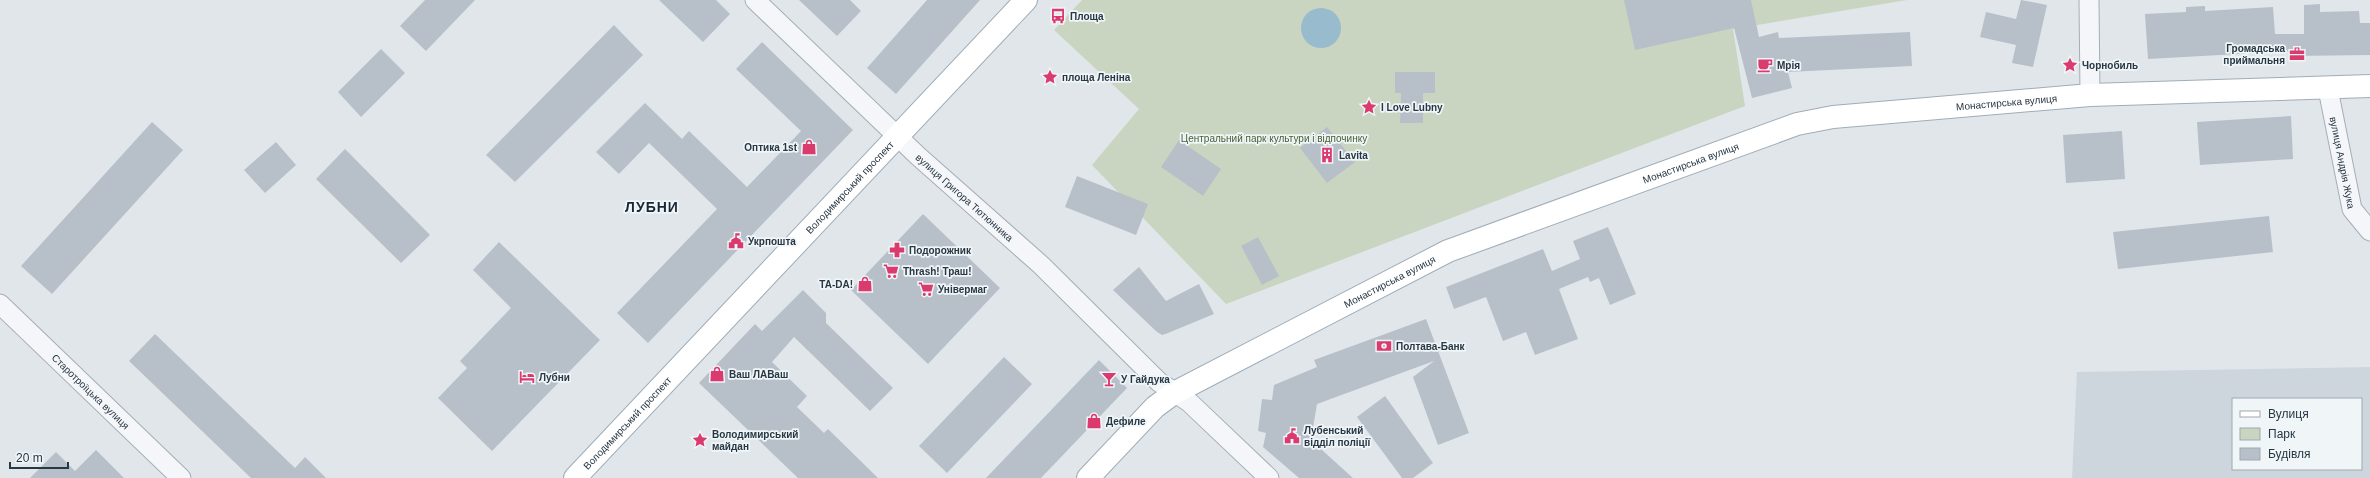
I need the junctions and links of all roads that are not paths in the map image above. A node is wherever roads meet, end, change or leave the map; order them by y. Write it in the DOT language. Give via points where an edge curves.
graph roads {
  1 [pos="755,0"];
  2 [pos="1026,0"];
  3 [pos="2089,0"];
  4 [pos="2370,86"];
  5 [pos="2328,89"];
  6 [pos="2090,95"];
  7 [pos="898,136"];
  8 [pos="2370,231"];
  9 [pos="0,304"];
  10 [pos="1174,393"];
  11 [pos="181,478"];
  12 [pos="575,478"];
  13 [pos="1088,478"];
  14 [pos="1269,478"];
  1 -- 7 [label="street, вулиця Григора Тютюнника"];
  2 -- 7 [label="main road, Володимирський проспект"];
  3 -- 6 [label="street"];
  4 -- 5 [label="main road, Монастирська вулиця"];
  5 -- 6 [label="main road, Монастирська вулиця"];
  5 -- 8 [label="street, вулиця Андрія Жука" via="2352,209"];
  6 -- 10 [label="main road, Монастирська вулиця" via="1833,117 1796,124 1448,251"];
  7 -- 10 [label="street, вулиця Григора Тютюнника" via="1041,265 1159,382"];
  7 -- 12 [label="main road, Володимирський проспект"];
  9 -- 11 [label="street, Старотроїцька вулиця"];
  10 -- 13 [label="main road, Монастирська вулиця" via="1155,408"];
  10 -- 14 [label="street, вулиця Григора Тютюнника" via="1188,402"];
}
